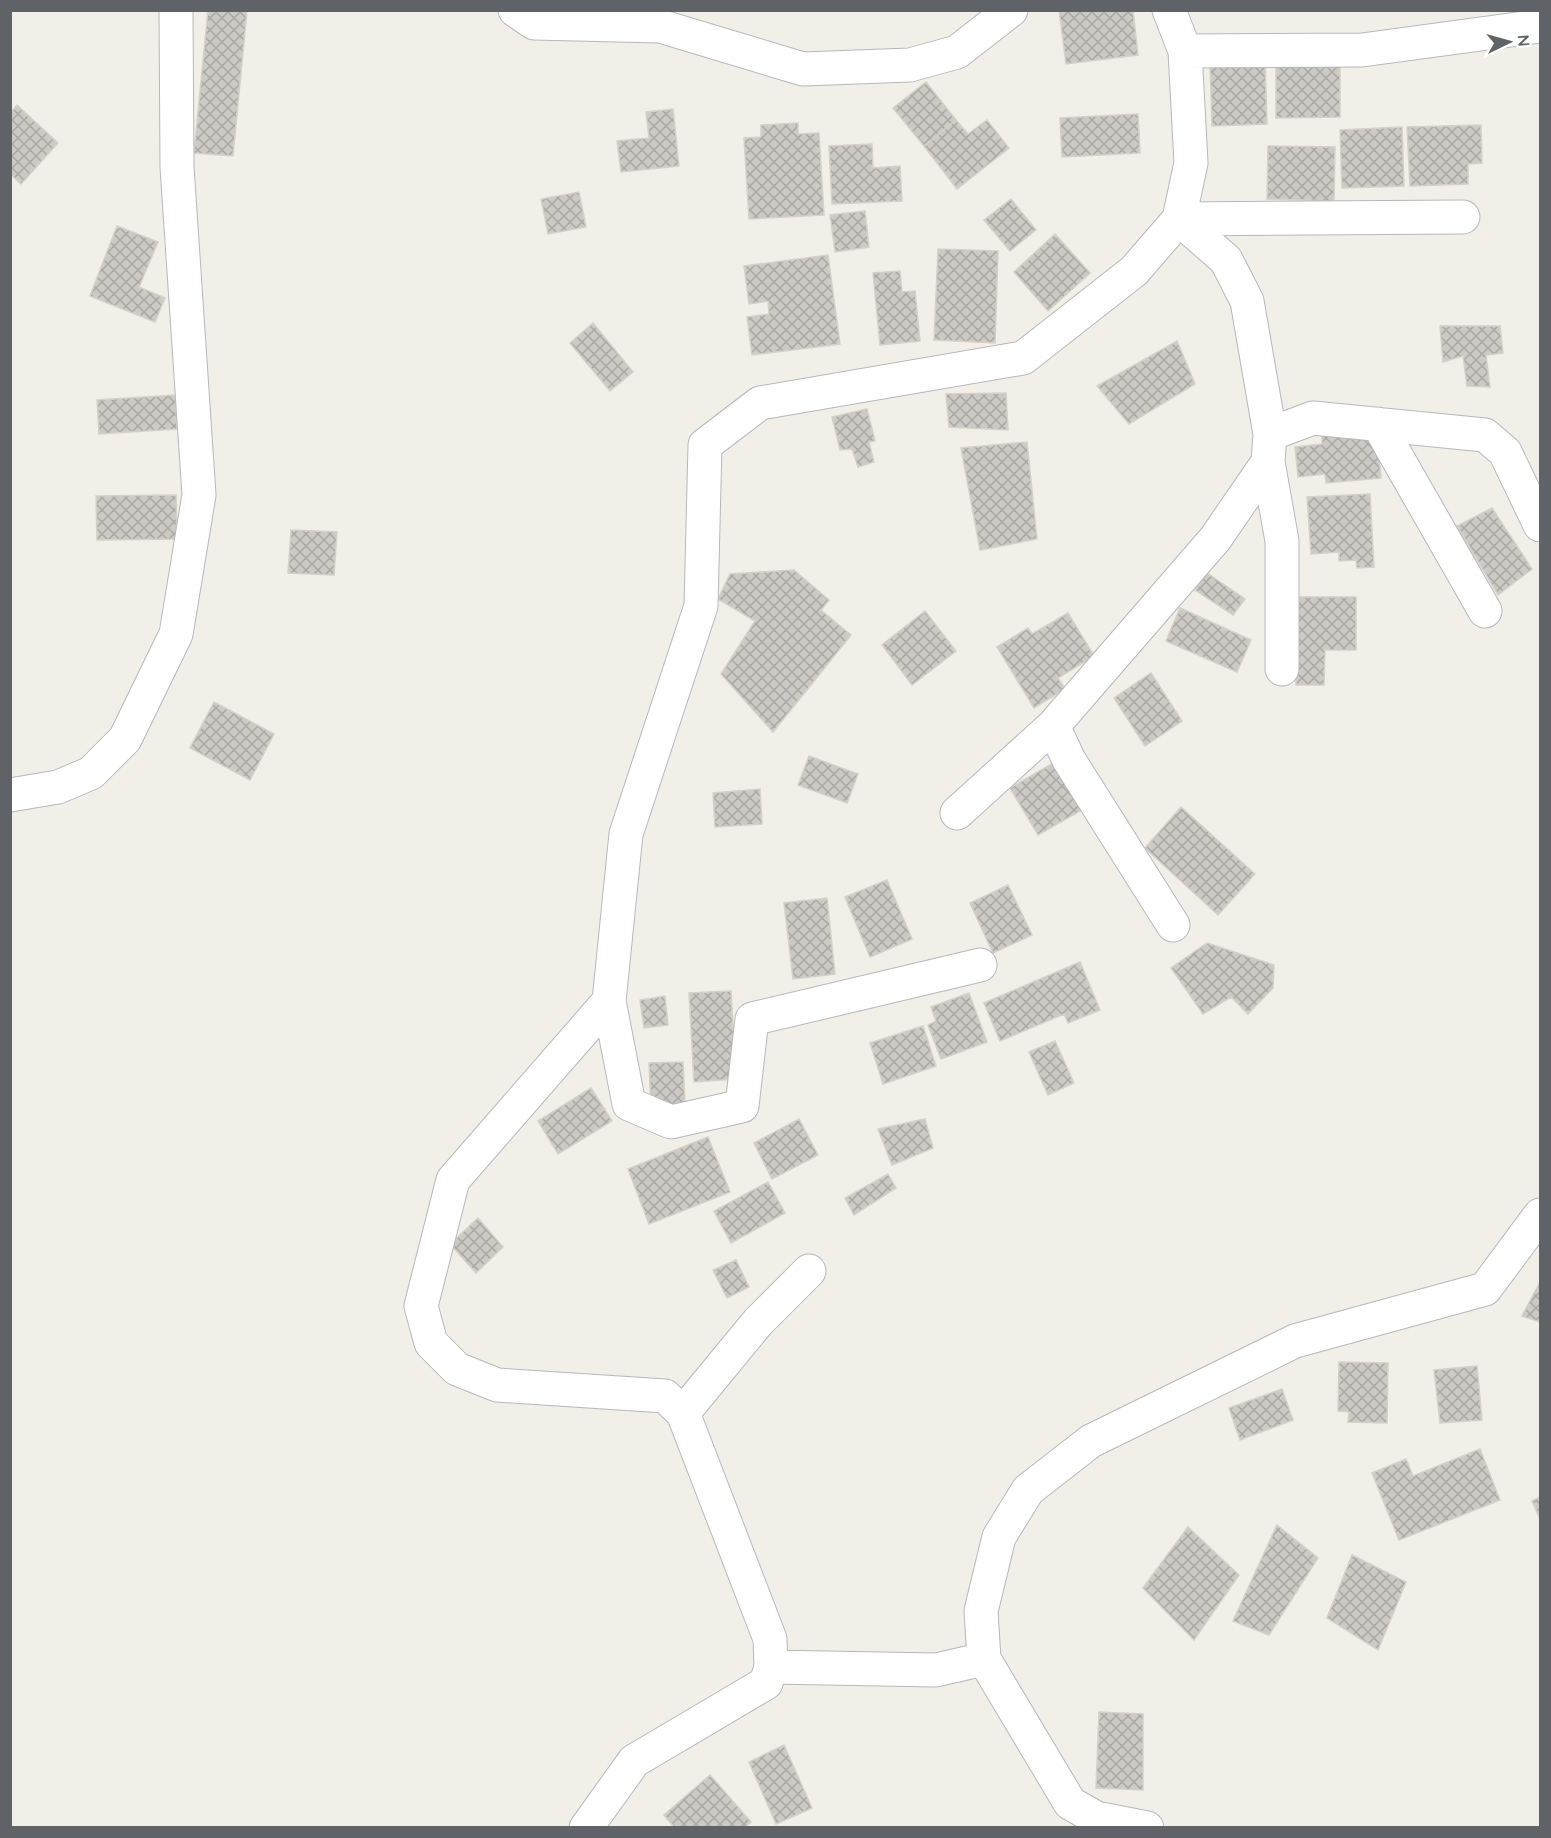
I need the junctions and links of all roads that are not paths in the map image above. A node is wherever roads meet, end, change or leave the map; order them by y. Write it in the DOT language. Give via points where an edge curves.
graph roads {
  1 [pos="176,10"];
  2 [pos="515,10"];
  3 [pos="1011,10"];
  4 [pos="1169,10"];
  5 [pos="1540,26"];
  6 [pos="1185,51"];
  7 [pos="1463,217"];
  8 [pos="1179,219"];
  9 [pos="1378,424"];
  10 [pos="1269,448"];
  11 [pos="1540,525"];
  12 [pos="1485,611"];
  13 [pos="1282,669"];
  14 [pos="1053,726"];
  15 [pos="10,795"];
  16 [pos="957,813"];
  17 [pos="1173,925"];
  18 [pos="980,965"];
  19 [pos="609,1001"];
  20 [pos="1540,1215"];
  21 [pos="809,1271"];
  22 [pos="683,1413"];
  23 [pos="984,1659"];
  24 [pos="771,1667"];
  25 [pos="586,1827"];
  26 [pos="1147,1827"];
  1 -- 15 [label="street" via="177,166 199,495 176,634 125,739 91,773 58,787"];
  2 -- 3 [label="street" via="534,23 660,26 803,69 910,65 957,52"];
  4 -- 6 [label="street"];
  5 -- 6 [label="street" via="1362,50"];
  6 -- 8 [label="street" via="1191,163"];
  7 -- 8 [label="street"];
  8 -- 10 [label="street" via="1226,260 1246,302"];
  8 -- 19 [label="street" via="1134,271 1023,358 760,403 705,445 700,606 626,834"];
  9 -- 10 [label="street" via="1313,418"];
  9 -- 11 [label="street" via="1485,435 1505,452"];
  9 -- 12 [label="street"];
  10 -- 13 [label="street" via="1282,541"];
  10 -- 14 [label="street" via="1215,539"];
  14 -- 16 [label="street"];
  14 -- 17 [label="street" via="1069,760"];
  18 -- 19 [label="street" via="752,1019 742,1106 670,1122 629,1104"];
  19 -- 22 [label="street" via="453,1180 421,1306 431,1343 457,1369 497,1385 665,1396"];
  20 -- 23 [label="street" via="1485,1289 1295,1341 1091,1441 1029,1490 999,1537 981,1611"];
  21 -- 22 [label="street" via="758,1322"];
  22 -- 24 [label="street" via="770,1638"];
  23 -- 24 [label="street" via="936,1670"];
  23 -- 26 [label="street" via="1070,1803 1096,1818"];
  24 -- 25 [label="street" via="766,1683 634,1761"];
}
